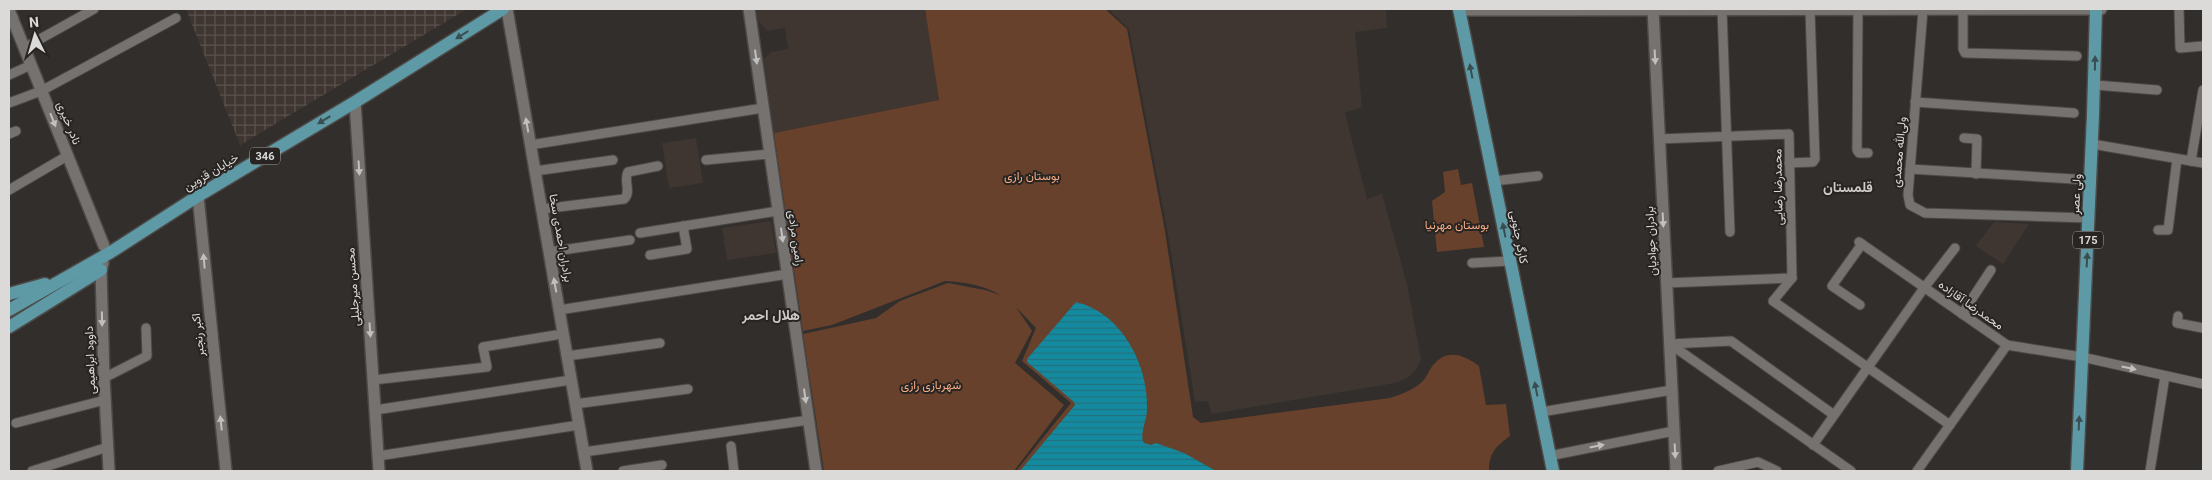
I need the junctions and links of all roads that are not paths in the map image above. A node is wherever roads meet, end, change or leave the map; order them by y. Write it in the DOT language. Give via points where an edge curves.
graph roads {
  1 [pos="94,9"];
  2 [pos="503,9"];
  3 [pos="507,9"];
  4 [pos="749,9"];
  5 [pos="1459,9"];
  6 [pos="1653,9"];
  7 [pos="1722,9"];
  8 [pos="1776,9"];
  9 [pos="1878,9"];
  10 [pos="1963,9"];
  11 [pos="2098,9"];
  12 [pos="2179,9"];
  13 [pos="1810,10"];
  14 [pos="1858,10"];
  15 [pos="1923,10"];
  16 [pos="10,15"];
  17 [pos="176,18"];
  18 [pos="2203,46"];
  19 [pos="24,48"];
  20 [pos="2077,56"];
  21 [pos="31,65"];
  22 [pos="9,75"];
  23 [pos="2095,85"];
  24 [pos="2157,90"];
  25 [pos="2203,90"];
  26 [pos="41,91"];
  27 [pos="355,102"];
  28 [pos="1916,102"];
  29 [pos="9,103"];
  30 [pos="764,108"];
  31 [pos="2074,113"];
  32 [pos="2199,134"];
  33 [pos="1726,136"];
  34 [pos="1964,138"];
  35 [pos="1659,139"];
  36 [pos="2092,144"];
  37 [pos="530,145"];
  38 [pos="1868,153"];
  39 [pos="770,154"];
  40 [pos="67,156"];
  41 [pos="2177,159"];
  42 [pos="613,160"];
  43 [pos="706,160"];
  44 [pos="2191,161"];
  45 [pos="1789,163"];
  46 [pos="2203,163"];
  47 [pos="658,166"];
  48 [pos="1910,169"];
  49 [pos="535,171"];
  50 [pos="1976,174"];
  51 [pos="1538,176"];
  52 [pos="2090,180"];
  53 [pos="1494,181"];
  54 [pos="9,190"];
  55 [pos="198,196"];
  56 [pos="542,209"];
  57 [pos="778,211"];
  58 [pos="2089,218"];
  59 [pos="683,226"];
  60 [pos="2158,230"];
  61 [pos="1730,232"];
  62 [pos="640,233"];
  63 [pos="630,240"];
  64 [pos="1955,248"];
  65 [pos="107,249"];
  66 [pos="549,252"];
  67 [pos="650,255"];
  68 [pos="1510,261"];
  69 [pos="1472,264"];
  70 [pos="101,270"];
  71 [pos="1991,270"];
  72 [pos="788,274"];
  73 [pos="1792,278"];
  74 [pos="63,280"];
  75 [pos="1666,283"];
  76 [pos="1924,288"];
  77 [pos="9,294"];
  78 [pos="1860,305"];
  79 [pos="9,310"];
  80 [pos="559,310"];
  81 [pos="1962,314"];
  82 [pos="2178,316"];
  83 [pos="9,327"];
  84 [pos="146,328"];
  85 [pos="2203,328"];
  86 [pos="556,335"];
  87 [pos="660,343"];
  88 [pos="1670,344"];
  89 [pos="2007,345"];
  90 [pos="567,356"];
  91 [pos="2082,357"];
  92 [pos="1868,368"];
  93 [pos="2165,376"];
  94 [pos="104,378"];
  95 [pos="373,380"];
  96 [pos="571,380"];
  97 [pos="2203,384"];
  98 [pos="688,388"];
  99 [pos="1672,390"];
  100 [pos="105,400"];
  101 [pos="575,404"];
  102 [pos="375,410"];
  103 [pos="1541,412"];
  104 [pos="1834,415"];
  105 [pos="809,420"];
  106 [pos="16,423"];
  107 [pos="579,425"];
  108 [pos="1950,425"];
  109 [pos="1674,431"];
  110 [pos="1813,445"];
  111 [pos="731,446"];
  112 [pos="108,447"];
  113 [pos="584,452"];
  114 [pos="378,456"];
  115 [pos="1549,456"];
  116 [pos="662,465"];
  117 [pos="1744,469"];
  118 [pos="32,471"];
  119 [pos="110,471"];
  120 [pos="226,471"];
  121 [pos="379,471"];
  122 [pos="587,471"];
  123 [pos="623,471"];
  124 [pos="734,471"];
  125 [pos="816,471"];
  126 [pos="1552,471"];
  127 [pos="1676,471"];
  128 [pos="1718,471"];
  129 [pos="1777,471"];
  130 [pos="1851,471"];
  131 [pos="1917,471"];
  132 [pos="2077,471"];
  133 [pos="2150,471"];
  1 -- 19 [label="street"];
  2 -- 27 [label="main road, خیابان قزوین / 346, one-way"];
  37 -- 3 [label="street, برادران احمدی سخا, one-way"];
  4 -- 30 [label="street, رامین مرادی, one-way"];
  5 -- 6 [label="street"];
  53 -- 5 [label="main road, کارگر جنوبی, one-way"];
  6 -- 7 [label="street"];
  6 -- 35 [label="street, برادران جوادیان, one-way"];
  7 -- 8 [label="street"];
  7 -- 33 [label="street"];
  8 -- 13 [label="street"];
  9 -- 14 [label="street"];
  9 -- 15 [label="street"];
  10 -- 11 [label="street"];
  10 -- 15 [label="street"];
  10 -- 20 [label="street" via="1964,53"];
  23 -- 11 [label="main road, ولی عصر / 175, one-way"];
  12 -- 18 [label="street" via="2180,48"];
  13 -- 14 [label="street"];
  13 -- 45 [label="street" via="1816,159 1813,162"];
  14 -- 38 [label="street" via="1857,150"];
  15 -- 28 [label="street, ولی‌الله محمدی"];
  16 -- 19 [label="street, نادر خیری"];
  17 -- 26 [label="street"];
  19 -- 21 [label="street, نادر خیری"];
  21 -- 22 [label="street"];
  21 -- 26 [label="street, نادر خیری"];
  23 -- 24 [label="street"];
  23 -- 36 [label="main road, ولی عصر / 175"];
  25 -- 32 [label="street"];
  26 -- 29 [label="street"];
  26 -- 40 [label="street, نادر خیری, one-way"];
  27 -- 55 [label="main road, خیابان قزوین / 346, one-way"];
  27 -- 95 [label="street, محسن میرجلیلی, one-way"];
  28 -- 31 [label="street"];
  28 -- 48 [label="street, ولی‌الله محمدی"];
  30 -- 37 [label="street"];
  30 -- 39 [label="street, رامین مرادی"];
  32 -- 44 [label="street"];
  33 -- 35 [label="street, محمدرضا رضایی"];
  33 -- 45 [label="street, محمدرضا رضایی" via="1789,134"];
  33 -- 61 [label="street"];
  34 -- 50 [label="street" via="1977,139"];
  35 -- 75 [label="street, برادران جوادیان, one-way"];
  36 -- 41 [label="street"];
  36 -- 52 [label="main road, ولی عصر / 175"];
  37 -- 49 [label="street, برادران احمدی سخا"];
  39 -- 43 [label="street"];
  39 -- 57 [label="street, رامین مرادی"];
  40 -- 54 [label="street"];
  40 -- 65 [label="street, نادر خیری"];
  41 -- 44 [label="street"];
  41 -- 60 [label="street" via="2168,230"];
  42 -- 49 [label="street"];
  44 -- 46 [label="street"];
  45 -- 73 [label="street, محمدرضا رضایی"];
  47 -- 56 [label="street" via="628,172 628,196 624,199"];
  48 -- 50 [label="street"];
  48 -- 58 [label="street, ولی‌الله محمدی" via="1908,200 1910,206 1920,212"];
  49 -- 56 [label="street, برادران احمدی سخا"];
  50 -- 52 [label="street"];
  51 -- 53 [label="street"];
  52 -- 58 [label="main road, ولی عصر / 175"];
  68 -- 53 [label="main road, کارگر جنوبی, one-way"];
  55 -- 65 [label="main road, خیابان قزوین / 346"];
  120 -- 55 [label="street, اکبر رنجبر, one-way"];
  56 -- 66 [label="street, برادران احمدی سخا"];
  57 -- 59 [label="street"];
  57 -- 72 [label="street, رامین مرادی, one-way"];
  91 -- 58 [label="main road, ولی عصر / 175, one-way"];
  59 -- 62 [label="street"];
  59 -- 67 [label="street" via="687,249"];
  63 -- 66 [label="street"];
  64 -- 76 [label="street"];
  65 -- 70 [label="street"];
  65 -- 74 [label="main road, خیابان قزوین / 346"];
  80 -- 66 [label="street, برادران احمدی سخا, one-way"];
  68 -- 69 [label="street"];
  103 -- 68 [label="main road, کارگر جنوبی, one-way"];
  70 -- 83 [label="main road"];
  70 -- 94 [label="street, داوود ابراهیمی, one-way"];
  71 -- 81 [label="street"];
  72 -- 80 [label="street"];
  72 -- 105 [label="street, رامین مرادی, one-way"];
  73 -- 75 [label="street"];
  73 -- 92 [label="street" via="1773,302"];
  74 -- 77 [label="main road"];
  74 -- 79 [label="main road, خیابان قزوین / 346"];
  75 -- 88 [label="street, برادران جوادیان"];
  76 -- 78 [label="street, محمدرضا آقازاده" via="1861,243 1832,286"];
  76 -- 81 [label="street, محمدرضا آقازاده"];
  76 -- 92 [label="street"];
  80 -- 90 [label="street, برادران احمدی سخا"];
  81 -- 89 [label="street, محمدرضا آقازاده"];
  82 -- 85 [label="street" via="2177,323"];
  84 -- 94 [label="street" via="147,356"];
  86 -- 95 [label="street" via="483,347 487,367"];
  87 -- 90 [label="street"];
  88 -- 99 [label="street, برادران جوادیان"];
  88 -- 104 [label="street" via="1731,341"];
  88 -- 110 [label="street"];
  89 -- 91 [label="street, محمدرضا آقازاده"];
  89 -- 108 [label="street"];
  90 -- 96 [label="street, برادران احمدی سخا"];
  91 -- 93 [label="street, محمدرضا آقازاده, one-way"];
  132 -- 91 [label="main road, ولی عصر / 175, one-way"];
  92 -- 104 [label="street"];
  92 -- 108 [label="street"];
  93 -- 97 [label="street, محمدرضا آقازاده"];
  93 -- 133 [label="street"];
  94 -- 100 [label="street, داوود ابراهیمی"];
  95 -- 102 [label="street, محسن میرجلیلی"];
  96 -- 101 [label="street, برادران احمدی سخا"];
  96 -- 102 [label="street"];
  98 -- 101 [label="street"];
  99 -- 103 [label="street"];
  99 -- 109 [label="street, برادران جوادیان"];
  100 -- 106 [label="street"];
  100 -- 112 [label="street, داوود ابراهیمی"];
  101 -- 107 [label="street, برادران احمدی سخا"];
  102 -- 114 [label="street, محسن میرجلیلی"];
  103 -- 115 [label="main road, کارگر جنوبی"];
  104 -- 110 [label="street"];
  105 -- 113 [label="street"];
  105 -- 125 [label="street, رامین مرادی"];
  107 -- 113 [label="street, برادران احمدی سخا"];
  107 -- 114 [label="street"];
  108 -- 131 [label="street"];
  115 -- 109 [label="street, one-way"];
  109 -- 127 [label="street, برادران جوادیان, one-way"];
  110 -- 130 [label="street"];
  111 -- 124 [label="street"];
  112 -- 118 [label="street"];
  112 -- 119 [label="street, داوود ابراهیمی"];
  113 -- 122 [label="street, برادران احمدی سخا"];
  114 -- 121 [label="street, محسن میرجلیلی"];
  115 -- 126 [label="main road, کارگر جنوبی"];
  116 -- 123 [label="street"];
  117 -- 128 [label="street"];
  117 -- 129 [label="street" via="1758,462"];
}
